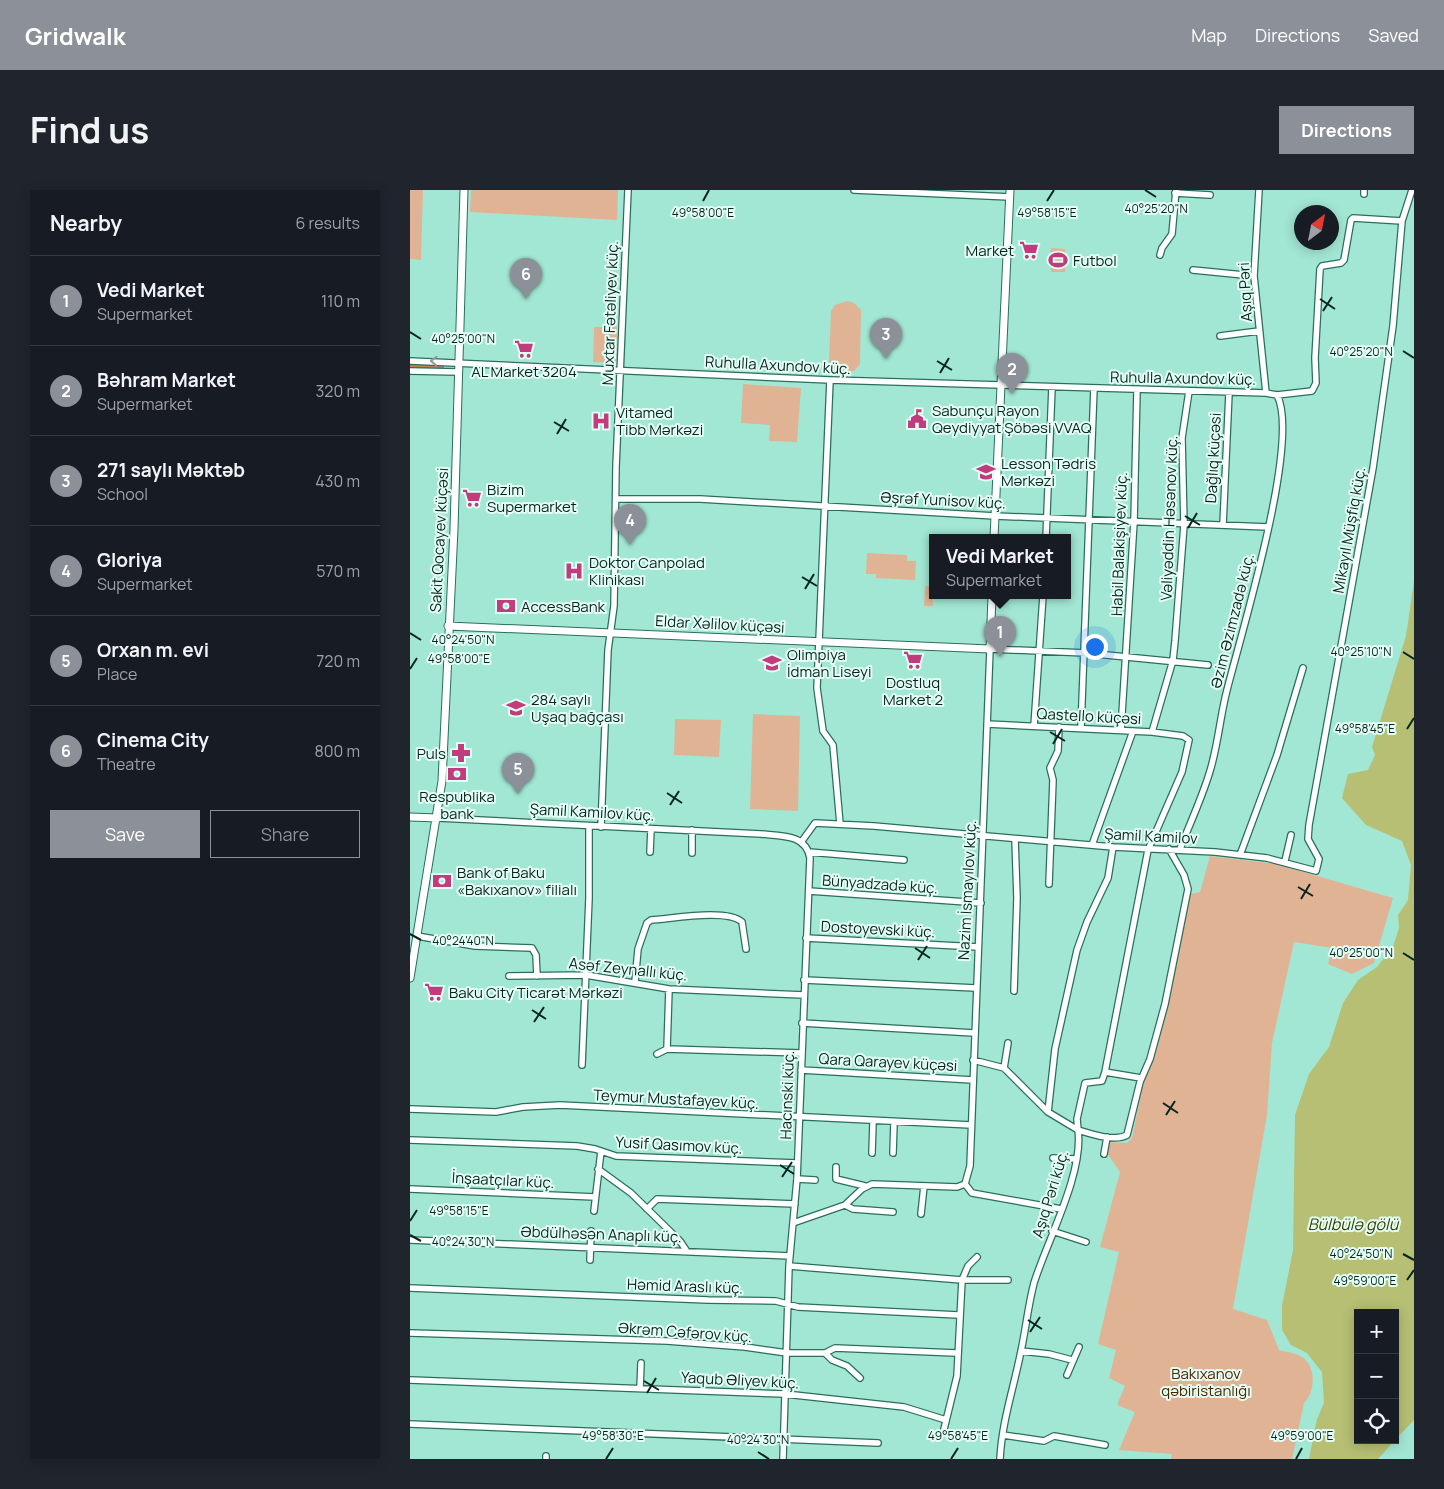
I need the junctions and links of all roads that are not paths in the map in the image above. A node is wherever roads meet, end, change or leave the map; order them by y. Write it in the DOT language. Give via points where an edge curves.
graph roads {
  1 [pos="464,190"];
  2 [pos="628,190"];
  3 [pos="854,190"];
  4 [pos="1259,190"];
  5 [pos="1412,190"];
  6 [pos="1176,191"];
  7 [pos="1010,194"];
  8 [pos="1210,196"];
  9 [pos="1402,222"];
  10 [pos="1160,255"];
  11 [pos="1193,270"];
  12 [pos="1254,276"];
  13 [pos="1259,331"];
  14 [pos="1220,336"];
  15 [pos="410,361"];
  16 [pos="458,362"];
  17 [pos="620,370"];
  18 [pos="410,371"];
  19 [pos="458,372"];
  20 [pos="830,380"];
  21 [pos="1002,385"];
  22 [pos="1052,387"];
  23 [pos="1094,388"];
  24 [pos="1137,390"];
  25 [pos="1189,392"];
  26 [pos="1229,393"];
  27 [pos="1266,393"];
  28 [pos="1277,395"];
  29 [pos="616,499"];
  30 [pos="825,506"];
  31 [pos="995,516"];
  32 [pos="1047,518"];
  33 [pos="1091,520"];
  34 [pos="1134,522"];
  35 [pos="1184,525"];
  36 [pos="1223,525"];
  37 [pos="1268,527"];
  38 [pos="994,534"];
  39 [pos="1046,534"];
  40 [pos="992,599"];
  41 [pos="1042,599"];
  42 [pos="448,626"];
  43 [pos="610,633"];
  44 [pos="820,643"];
  45 [pos="990,649"];
  46 [pos="1040,650"];
  47 [pos="1086,653"];
  48 [pos="1126,656"];
  49 [pos="1173,660"];
  50 [pos="1208,665"];
  51 [pos="1303,668"];
  52 [pos="988,724"];
  53 [pos="1034,726"];
  54 [pos="1059,727"];
  55 [pos="1081,728"];
  56 [pos="1121,730"];
  57 [pos="1132,731"];
  58 [pos="1152,732"];
  59 [pos="410,817"];
  60 [pos="438,818"];
  61 [pos="840,824"];
  62 [pos="589,826"];
  63 [pos="601,827"];
  64 [pos="651,829"];
  65 [pos="692,830"];
  66 [pos="1291,835"];
  67 [pos="984,836"];
  68 [pos="1015,839"];
  69 [pos="802,841"];
  70 [pos="1049,841"];
  71 [pos="1092,845"];
  72 [pos="1114,847"];
  73 [pos="1169,849"];
  74 [pos="1180,849"];
  75 [pos="1148,850"];
  76 [pos="650,852"];
  77 [pos="809,852"];
  78 [pos="692,853"];
  79 [pos="1240,855"];
  80 [pos="904,860"];
  81 [pos="1285,862"];
  82 [pos="1316,871"];
  83 [pos="1048,884"];
  84 [pos="809,891"];
  85 [pos="980,903"];
  86 [pos="410,926"];
  87 [pos="418,927"];
  88 [pos="417,936"];
  89 [pos="806,938"];
  90 [pos="978,947"];
  91 [pos="746,950"];
  92 [pos="586,975"];
  93 [pos="509,976"];
  94 [pos="537,976"];
  95 [pos="410,978"];
  96 [pos="804,980"];
  97 [pos="636,982"];
  98 [pos="976,988"];
  99 [pos="669,989"];
  100 [pos="1014,991"];
  101 [pos="804,994"];
  102 [pos="802,1023"];
  103 [pos="974,1033"];
  104 [pos="1008,1043"];
  105 [pos="667,1049"];
  106 [pos="801,1053"];
  107 [pos="657,1054"];
  108 [pos="974,1060"];
  109 [pos="582,1065"];
  110 [pos="1004,1068"];
  111 [pos="801,1070"];
  112 [pos="1105,1072"];
  113 [pos="1141,1078"];
  114 [pos="973,1080"];
  115 [pos="410,1109"];
  116 [pos="1048,1112"];
  117 [pos="799,1118"];
  118 [pos="873,1122"];
  119 [pos="894,1123"];
  120 [pos="971,1126"];
  121 [pos="1078,1130"];
  122 [pos="1107,1137"];
  123 [pos="410,1140"];
  124 [pos="601,1151"];
  125 [pos="872,1153"];
  126 [pos="893,1153"];
  127 [pos="1104,1154"];
  128 [pos="1053,1158"];
  129 [pos="1076,1159"];
  130 [pos="797,1163"];
  131 [pos="836,1167"];
  132 [pos="598,1169"];
  133 [pos="797,1179"];
  134 [pos="815,1180"];
  135 [pos="965,1184"];
  136 [pos="865,1186"];
  137 [pos="924,1186"];
  138 [pos="410,1189"];
  139 [pos="595,1197"];
  140 [pos="795,1204"];
  141 [pos="845,1205"];
  142 [pos="647,1208"];
  143 [pos="1061,1209"];
  144 [pos="594,1211"];
  145 [pos="893,1212"];
  146 [pos="921,1214"];
  147 [pos="793,1223"];
  148 [pos="591,1231"];
  149 [pos="1052,1231"];
  150 [pos="410,1240"];
  151 [pos="1086,1242"];
  152 [pos="591,1246"];
  153 [pos="686,1250"];
  154 [pos="790,1256"];
  155 [pos="977,1257"];
  156 [pos="590,1260"];
  157 [pos="789,1266"];
  158 [pos="962,1280"];
  159 [pos="1008,1280"];
  160 [pos="410,1288"];
  161 [pos="788,1304"];
  162 [pos="958,1315"];
  163 [pos="410,1333"];
  164 [pos="1079,1347"];
  165 [pos="1021,1351"];
  166 [pos="787,1353"];
  167 [pos="825,1353"];
  168 [pos="956,1353"];
  169 [pos="1072,1360"];
  170 [pos="641,1364"];
  171 [pos="1067,1374"];
  172 [pos="860,1378"];
  173 [pos="410,1380"];
  174 [pos="640,1388"];
  175 [pos="785,1394"];
  176 [pos="946,1420"];
  177 [pos="410,1424"];
  178 [pos="944,1430"];
  179 [pos="1003,1435"];
  180 [pos="784,1440"];
  181 [pos="878,1443"];
  182 [pos="1105,1445"];
  183 [pos="783,1459"];
  184 [pos="1000,1459"];
  1 -- 16 [label="street, Sakit Qocayev küçəsi"];
  2 -- 17 [label="street, Muxtar Fətəliyev küç."];
  3 -- 7 [label="street"];
  4 -- 12 [label="street, Aşıq Pəri"];
  5 -- 9 [label="street, Mikayıl Müşfiq küç."];
  6 -- 8 [label="street"];
  6 -- 10 [label="street" via="1172,234"];
  7 -- 21 [label="street"];
  9 -- 28 [label="street, Ruhulla Axundov küç." via="1351,220 1344,260 1341,264 1320,269 1314,388 1312,391"];
  9 -- 82 [label="street, Mikayıl Müşfiq küç." via="1393,326 1373,468 1309,825 1308,838 1319,859"];
  11 -- 12 [label="street"];
  12 -- 13 [label="street, Aşıq Pəri"];
  13 -- 14 [label="street"];
  13 -- 27 [label="street, Aşıq Pəri"];
  16 -- 15 [label="street, Ruhulla Axundov küç., one-way"];
  16 -- 17 [label="street, Ruhulla Axundov küç."];
  16 -- 19 [label="street, Sakit Qocayev küçəsi"];
  17 -- 20 [label="street, Ruhulla Axundov küç."];
  17 -- 29 [label="street, Muxtar Fətəliyev küç."];
  18 -- 19 [label="street"];
  19 -- 42 [label="street, Sakit Qocayev küçəsi"];
  20 -- 21 [label="street, Ruhulla Axundov küç."];
  20 -- 30 [label="street"];
  21 -- 22 [label="street, Ruhulla Axundov küç."];
  21 -- 31 [label="street"];
  22 -- 23 [label="street, Ruhulla Axundov küç."];
  22 -- 32 [label="street"];
  23 -- 24 [label="street, Ruhulla Axundov küç."];
  23 -- 33 [label="street"];
  24 -- 25 [label="street, Ruhulla Axundov küç."];
  24 -- 34 [label="street, Habil Balakişiyev küç."];
  25 -- 26 [label="street, Ruhulla Axundov küç."];
  25 -- 35 [label="street, Vəliyəddin Həsənov küç." via="1182,438"];
  26 -- 27 [label="street, Ruhulla Axundov küç."];
  26 -- 36 [label="street, Dağlıq küçəsi"];
  27 -- 28 [label="street, Ruhulla Axundov küç."];
  28 -- 37 [label="street, Əzim Əzimzadə küç." via="1283,418 1282,444"];
  29 -- 30 [label="street, Əşrəf Yunisov küç." via="700,499"];
  29 -- 43 [label="street, Muxtar Fətəliyev küç." via="614,606"];
  30 -- 31 [label="street, Əşrəf Yunisov küç."];
  30 -- 44 [label="street"];
  31 -- 32 [label="street, Əşrəf Yunisov küç."];
  31 -- 38 [label="street"];
  32 -- 33 [label="street, Əşrəf Yunisov küç."];
  32 -- 39 [label="street"];
  33 -- 34 [label="street, Əşrəf Yunisov küç."];
  33 -- 47 [label="street"];
  34 -- 35 [label="street, Əşrəf Yunisov küç."];
  34 -- 48 [label="street, Habil Balakişiyev küç."];
  35 -- 36 [label="street, Əşrəf Yunisov küç."];
  35 -- 49 [label="street, Vəliyəddin Həsənov küç."];
  36 -- 37 [label="street, Əşrəf Yunisov küç."];
  37 -- 74 [label="street, Əzim Əzimzadə küç." via="1210,771"];
  40 -- 45 [label="street, Nazim İsmayılov küç."];
  41 -- 46 [label="street"];
  42 -- 43 [label="street, Eldar Xəlilov küçəsi"];
  42 -- 60 [label="street, Sakit Qocayev küçəsi"];
  43 -- 44 [label="street, Eldar Xəlilov küçəsi"];
  43 -- 63 [label="street, Muxtar Fətəliyev küç."];
  44 -- 45 [label="street, Eldar Xəlilov küçəsi"];
  44 -- 61 [label="street" via="817,688 823,731 833,746"];
  45 -- 46 [label="street"];
  45 -- 52 [label="street, Nazim İsmayılov küç."];
  46 -- 47 [label="street"];
  46 -- 53 [label="street"];
  47 -- 48 [label="street"];
  47 -- 55 [label="street"];
  48 -- 49 [label="street"];
  48 -- 56 [label="street, Habil Balakişiyev küç."];
  49 -- 50 [label="street"];
  49 -- 58 [label="street, Vəliyəddin Həsənov küç."];
  51 -- 79 [label="street" via="1277,755"];
  52 -- 53 [label="street, Qastello küçəsi"];
  52 -- 67 [label="street, Nazim İsmayılov küç."];
  53 -- 54 [label="street, Qastello küçəsi"];
  54 -- 55 [label="street, Qastello küçəsi"];
  54 -- 70 [label="street" via="1058,751 1050,768 1053,780"];
  55 -- 56 [label="street, Qastello küçəsi"];
  56 -- 57 [label="street, Qastello küçəsi"];
  57 -- 58 [label="street, Qastello küçəsi"];
  57 -- 71 [label="street"];
  58 -- 75 [label="street, Qastello küçəsi" via="1188,738 1182,772"];
  59 -- 60 [label="street, Şamil Kamilov küç."];
  60 -- 62 [label="street, Şamil Kamilov küç."];
  60 -- 87 [label="street, Sakit Qocayev küçəsi"];
  61 -- 67 [label="street"];
  61 -- 69 [label="street" via="815,823"];
  62 -- 63 [label="street, Şamil Kamilov küç."];
  62 -- 92 [label="street"];
  63 -- 64 [label="street, Şamil Kamilov küç."];
  64 -- 65 [label="street, Şamil Kamilov küç."];
  64 -- 76 [label="street"];
  65 -- 69 [label="street, Şamil Kamilov küç." via="770,835"];
  65 -- 78 [label="street"];
  66 -- 81 [label="street"];
  67 -- 68 [label="street, Şamil Kamilov"];
  67 -- 85 [label="street, Nazim İsmayılov küç."];
  68 -- 70 [label="street, Şamil Kamilov"];
  68 -- 100 [label="street"];
  69 -- 77 [label="street"];
  70 -- 71 [label="street, Şamil Kamilov"];
  70 -- 83 [label="street"];
  71 -- 72 [label="street, Şamil Kamilov"];
  72 -- 75 [label="street, Şamil Kamilov"];
  72 -- 116 [label="street" via="1108,878 1077,950 1055,1048"];
  73 -- 74 [label="street, Şamil Kamilov"];
  73 -- 75 [label="street, Şamil Kamilov"];
  73 -- 113 [label="street" via="1188,889 1165,1004 1150,1059"];
  74 -- 79 [label="street, Şamil Kamilov"];
  75 -- 112 [label="street"];
  77 -- 80 [label="street"];
  77 -- 84 [label="street, Hacınski küç."];
  79 -- 81 [label="street, Şamil Kamilov"];
  81 -- 82 [label="street, Şamil Kamilov"];
  84 -- 85 [label="street, Bünyadzadə küç."];
  84 -- 89 [label="street, Hacınski küç."];
  85 -- 90 [label="street, Nazim İsmayılov küç."];
  86 -- 87 [label="street"];
  87 -- 88 [label="street, Sakit Qocayev küçəsi"];
  88 -- 94 [label="street" via="475,946 532,948 536,955"];
  88 -- 95 [label="street, Sakit Qocayev küçəsi"];
  89 -- 90 [label="street, Dostoyevski küç."];
  89 -- 96 [label="street, Hacınski küç."];
  90 -- 98 [label="street, Nazim İsmayılov küç."];
  91 -- 97 [label="street" via="742,922 734,917 692,916 651,920 638,949"];
  92 -- 94 [label="street, Asəf Zeynallı küç."];
  92 -- 97 [label="street, Asəf Zeynallı küç."];
  92 -- 109 [label="street"];
  93 -- 94 [label="street, Asəf Zeynallı küç."];
  96 -- 98 [label="street"];
  96 -- 101 [label="street, Hacınski küç."];
  97 -- 99 [label="street, Asəf Zeynallı küç."];
  98 -- 103 [label="street, Nazim İsmayılov küç."];
  99 -- 101 [label="street, Asəf Zeynallı küç."];
  99 -- 105 [label="street"];
  101 -- 102 [label="street, Hacınski küç."];
  102 -- 103 [label="street"];
  102 -- 106 [label="street, Hacınski küç."];
  103 -- 108 [label="street, Nazim İsmayılov küç."];
  104 -- 110 [label="street"];
  105 -- 106 [label="street"];
  105 -- 107 [label="street"];
  106 -- 111 [label="street, Hacınski küç."];
  108 -- 110 [label="street"];
  108 -- 114 [label="street, Nazim İsmayılov küç."];
  110 -- 116 [label="street"];
  111 -- 114 [label="street, Qara Qarayev küçəsi"];
  111 -- 117 [label="street, Hacınski küç."];
  112 -- 113 [label="street"];
  112 -- 121 [label="street" via="1102,1081 1085,1083 1077,1119"];
  113 -- 122 [label="street" via="1127,1135"];
  114 -- 120 [label="street, Nazim İsmayılov küç."];
  115 -- 117 [label="street, Teymur Mustafayev küç." via="496,1112 551,1105"];
  116 -- 121 [label="street"];
  117 -- 118 [label="street, Teymur Mustafayev küç."];
  117 -- 130 [label="street, Hacınski küç."];
  118 -- 119 [label="street, Teymur Mustafayev küç."];
  118 -- 125 [label="street"];
  119 -- 120 [label="street, Teymur Mustafayev küç."];
  119 -- 126 [label="street"];
  120 -- 135 [label="street, Nazim İsmayılov küç." via="970,1166"];
  121 -- 122 [label="street"];
  121 -- 129 [label="street, Aşıq Pəri küç."];
  122 -- 127 [label="street"];
  123 -- 124 [label="street, Yusif Qasımov küç." via="577,1146"];
  124 -- 130 [label="street, Yusif Qasımov küç." via="626,1157"];
  124 -- 132 [label="street"];
  128 -- 129 [label="street"];
  129 -- 143 [label="street, Aşıq Pəri küç."];
  130 -- 133 [label="street, Hacınski küç."];
  131 -- 136 [label="street" via="836,1179"];
  132 -- 139 [label="street"];
  132 -- 142 [label="street" via="611,1176"];
  133 -- 134 [label="street"];
  133 -- 140 [label="street, Hacınski küç."];
  135 -- 137 [label="street" via="957,1187"];
  135 -- 143 [label="street" via="972,1193"];
  136 -- 137 [label="street"];
  136 -- 141 [label="street"];
  137 -- 146 [label="street"];
  138 -- 139 [label="street, İnşaatçılar küç."];
  139 -- 144 [label="street"];
  140 -- 142 [label="street" via="657,1199"];
  140 -- 147 [label="street, Hacınski küç."];
  141 -- 145 [label="street" via="853,1209"];
  141 -- 147 [label="street"];
  142 -- 153 [label="street"];
  143 -- 149 [label="street, Aşıq Pəri küç."];
  147 -- 154 [label="street, Hacınski küç."];
  148 -- 152 [label="street"];
  149 -- 151 [label="street"];
  149 -- 165 [label="street, Aşıq Pəri küç." via="1034,1283"];
  150 -- 152 [label="street, Əbdülhəsən Anaplı küç."];
  152 -- 153 [label="street, Əbdülhəsən Anaplı küç."];
  152 -- 156 [label="street"];
  153 -- 154 [label="street, Əbdülhəsən Anaplı küç."];
  154 -- 157 [label="street, Hacınski küç."];
  155 -- 158 [label="street" via="968,1266"];
  157 -- 158 [label="street"];
  157 -- 161 [label="street, Hacınski küç."];
  158 -- 159 [label="street"];
  158 -- 162 [label="street"];
  160 -- 161 [label="street, Həmid Araslı küç."];
  161 -- 162 [label="street, Həmid Araslı küç."];
  161 -- 166 [label="street, Hacınski küç."];
  162 -- 168 [label="street"];
  163 -- 166 [label="street, Əkrəm Cəfərov küç." via="668,1341"];
  164 -- 169 [label="street"];
  165 -- 169 [label="street"];
  165 -- 179 [label="street, Aşıq Pəri küç."];
  166 -- 167 [label="street, Əkrəm Cəfərov küç."];
  166 -- 175 [label="street, Hacınski küç."];
  167 -- 168 [label="street, Əkrəm Cəfərov küç." via="836,1348"];
  167 -- 172 [label="street"];
  168 -- 176 [label="street" via="957,1376"];
  169 -- 171 [label="street"];
  170 -- 174 [label="street"];
  173 -- 174 [label="street, Yaqub Əliyev küç."];
  174 -- 175 [label="street, Yaqub Əliyev küç."];
  175 -- 176 [label="street, Yaqub Əliyev küç." via="904,1407"];
  175 -- 180 [label="street, Hacınski küç."];
  176 -- 178 [label="street"];
  177 -- 180 [label="street"];
  179 -- 182 [label="street" via="1044,1440 1054,1436"];
  179 -- 184 [label="street, Aşıq Pəri küç."];
  180 -- 181 [label="street"];
  180 -- 183 [label="street, Hacınski küç."];
}
